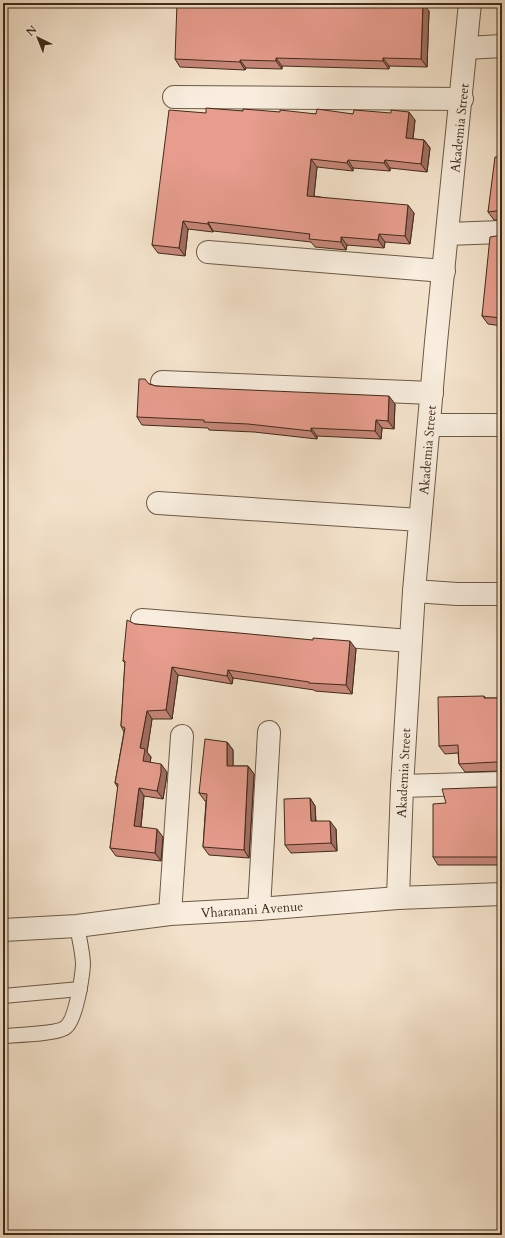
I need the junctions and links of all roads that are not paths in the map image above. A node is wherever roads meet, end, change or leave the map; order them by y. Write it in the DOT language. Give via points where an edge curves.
graph roads {
  1 [pos="470,3"];
  2 [pos="502,46"];
  3 [pos="467,48"];
  4 [pos="174,96"];
  5 [pos="462,99"];
  6 [pos="502,232"];
  7 [pos="447,234"];
  8 [pos="208,252"];
  9 [pos="444,272"];
  10 [pos="162,382"];
  11 [pos="432,393"];
  12 [pos="429,424"];
  13 [pos="502,425"];
  14 [pos="158,503"];
  15 [pos="420,520"];
  16 [pos="414,590"];
  17 [pos="502,594"];
  18 [pos="142,620"];
  19 [pos="410,641"];
  20 [pos="269,732"];
  21 [pos="182,736"];
  22 [pos="502,783"];
  23 [pos="402,786"];
  24 [pos="502,894"];
  25 [pos="398,898"];
  26 [pos="259,909"];
  27 [pos="170,914"];
  28 [pos="77,926"];
  29 [pos="3,930"];
  30 [pos="80,989"];
  31 [pos="3,996"];
  32 [pos="3,1036"];
  1 -- 3 [label="street, Akademia Street"];
  2 -- 3 [label="street"];
  3 -- 5 [label="street, Akademia Street"];
  4 -- 5 [label="street"];
  5 -- 7 [label="street, Akademia Street"];
  6 -- 7 [label="street"];
  7 -- 9 [label="street, Akademia Street"];
  8 -- 9 [label="street"];
  9 -- 11 [label="street, Akademia Street"];
  10 -- 11 [label="street"];
  11 -- 12 [label="street, Akademia Street"];
  12 -- 13 [label="street"];
  12 -- 15 [label="street, Akademia Street"];
  14 -- 15 [label="street"];
  15 -- 16 [label="street, Akademia Street"];
  16 -- 17 [label="street" via="457,594"];
  16 -- 19 [label="street, Akademia Street"];
  18 -- 19 [label="street"];
  19 -- 23 [label="street, Akademia Street"];
  20 -- 26 [label="street"];
  21 -- 27 [label="street"];
  22 -- 23 [label="street"];
  23 -- 25 [label="street, Akademia Street"];
  24 -- 25 [label="street, Vharanani Avenue"];
  25 -- 26 [label="street, Vharanani Avenue"];
  26 -- 27 [label="street, Vharanani Avenue"];
  27 -- 28 [label="street, Vharanani Avenue"];
  28 -- 29 [label="street, Vharanani Avenue"];
  28 -- 30 [label="lane" via="83,964"];
  30 -- 31 [label="lane"];
  30 -- 32 [label="lane" via="72,1020 66,1028 56,1032"];
}
